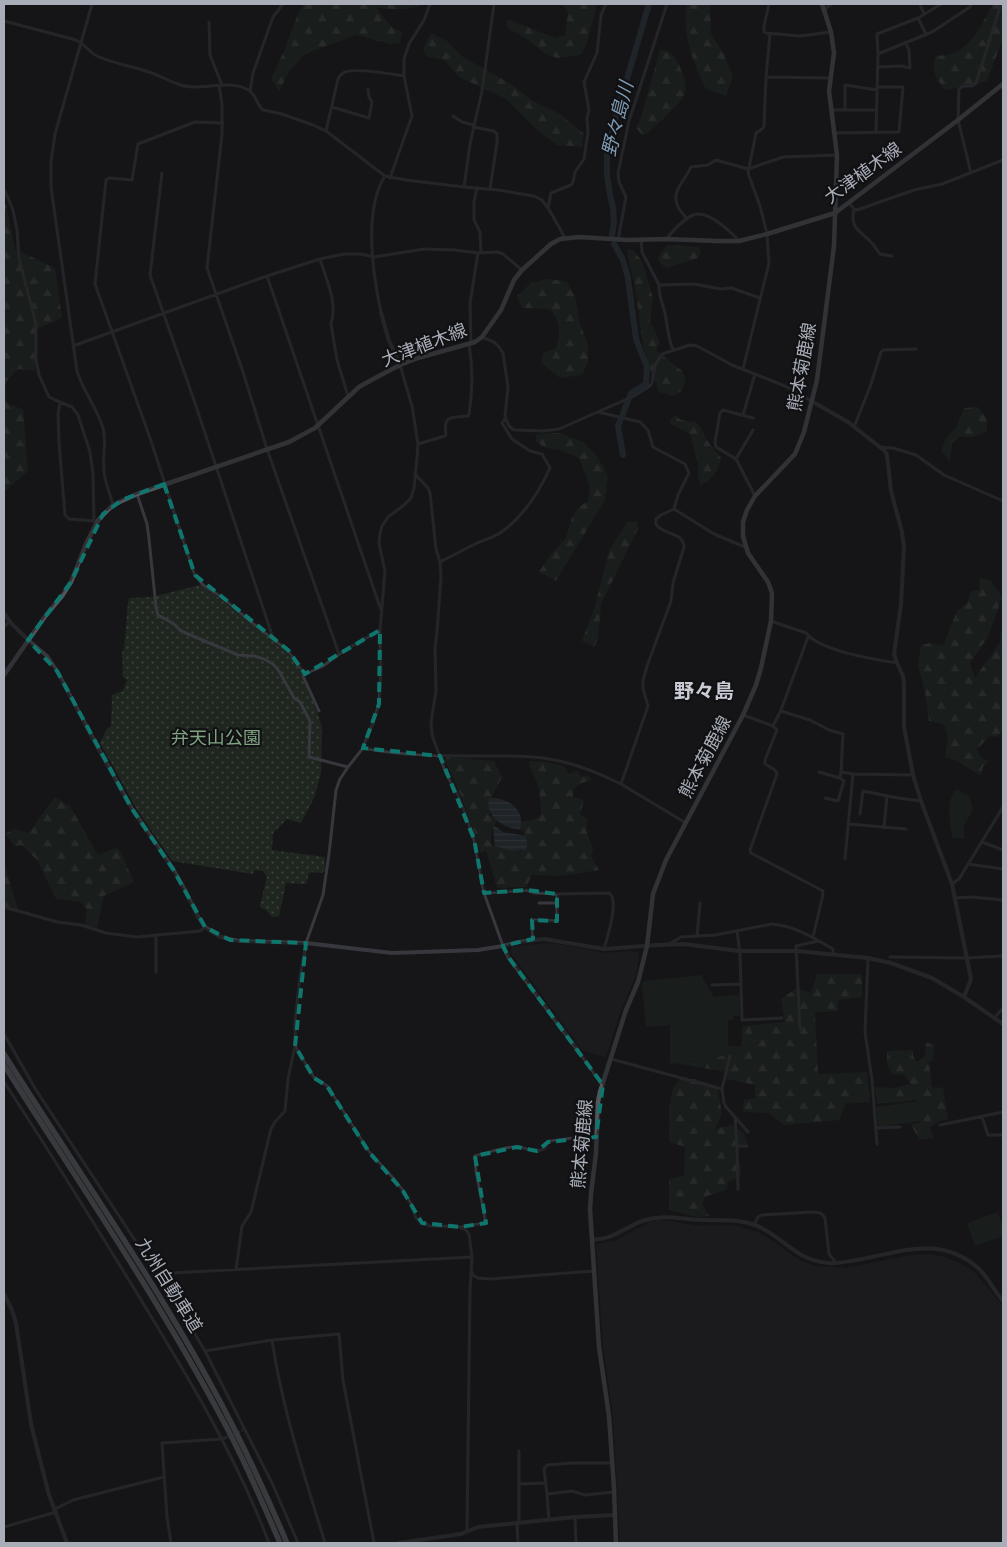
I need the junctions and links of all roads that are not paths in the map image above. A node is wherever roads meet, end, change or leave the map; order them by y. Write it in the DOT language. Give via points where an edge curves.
graph roads {
  1 [pos="92,4"];
  2 [pos="283,4"];
  3 [pos="430,4"];
  4 [pos="494,4"];
  5 [pos="606,4"];
  6 [pos="667,4"];
  7 [pos="769,4"];
  8 [pos="822,4"];
  9 [pos="831,4"];
  10 [pos="920,4"];
  11 [pos="941,4"];
  12 [pos="1001,4"];
  13 [pos="969,5"];
  14 [pos="824,10"];
  15 [pos="924,14"];
  16 [pos="918,18"];
  17 [pos="4,21"];
  18 [pos="209,22"];
  19 [pos="831,32"];
  20 [pos="770,34"];
  21 [pos="926,34"];
  22 [pos="81,42"];
  23 [pos="905,42"];
  24 [pos="878,54"];
  25 [pos="878,67"];
  26 [pos="404,76"];
  27 [pos="766,77"];
  28 [pos="830,78"];
  29 [pos="1003,84"];
  30 [pos="221,85"];
  31 [pos="877,88"];
  32 [pos="368,89"];
  33 [pos="250,91"];
  34 [pos="332,107"];
  35 [pos="832,110"];
  36 [pos="845,110"];
  37 [pos="876,110"];
  38 [pos="452,116"];
  39 [pos="958,120"];
  40 [pos="223,122"];
  41 [pos="473,126"];
  42 [pos="326,131"];
  43 [pos="835,133"];
  44 [pos="876,134"];
  45 [pos="838,155"];
  46 [pos="1003,160"];
  47 [pos="748,170"];
  48 [pos="162,173"];
  49 [pos="971,173"];
  50 [pos="385,176"];
  51 [pos="390,178"];
  52 [pos="464,187"];
  53 [pos="476,188"];
  54 [pos="4,189"];
  55 [pos="490,189"];
  56 [pos="849,203"];
  57 [pos="548,208"];
  58 [pos="854,209"];
  59 [pos="836,213"];
  60 [pos="686,219"];
  61 [pos="767,234"];
  62 [pos="565,238"];
  63 [pos="666,238"];
  64 [pos="618,240"];
  65 [pos="641,240"];
  66 [pos="739,240"];
  67 [pos="480,253"];
  68 [pos="892,256"];
  69 [pos="374,257"];
  70 [pos="320,259"];
  71 [pos="522,270"];
  72 [pos="267,276"];
  73 [pos="659,285"];
  74 [pos="216,294"];
  75 [pos="760,298"];
  76 [pos="381,312"];
  77 [pos="164,313"];
  78 [pos="112,332"];
  79 [pos="482,337"];
  80 [pos="470,343"];
  81 [pos="73,346"];
  82 [pos="916,349"];
  83 [pos="672,350"];
  84 [pos="400,365"];
  85 [pos="743,369"];
  86 [pos="755,374"];
  87 [pos="348,396"];
  88 [pos="60,402"];
  89 [pos="813,402"];
  90 [pos="598,412"];
  91 [pos="743,415"];
  92 [pos="753,418"];
  93 [pos="505,419"];
  94 [pos="318,425"];
  95 [pos="854,427"];
  96 [pos="753,430"];
  97 [pos="418,444"];
  98 [pos="879,447"];
  99 [pos="267,449"];
  100 [pos="736,459"];
  101 [pos="217,467"];
  102 [pos="416,474"];
  103 [pos="164,484"];
  104 [pos="137,494"];
  105 [pos="755,496"];
  106 [pos="1003,501"];
  107 [pos="113,505"];
  108 [pos="674,509"];
  109 [pos="96,521"];
  110 [pos="746,546"];
  111 [pos="440,562"];
  112 [pos="382,611"];
  113 [pos="4,613"];
  114 [pos="771,621"];
  115 [pos="10,622"];
  116 [pos="4,626"];
  117 [pos="380,630"];
  118 [pos="808,637"];
  119 [pos="274,639"];
  120 [pos="28,640"];
  121 [pos="339,654"];
  122 [pos="896,663"];
  123 [pos="305,674"];
  124 [pos="4,675"];
  125 [pos="319,711"];
  126 [pos="780,711"];
  127 [pos="743,715"];
  128 [pos="774,726"];
  129 [pos="363,748"];
  130 [pos="440,756"];
  131 [pos="348,767"];
  132 [pos="819,772"];
  133 [pos="841,772"];
  134 [pos="854,774"];
  135 [pos="913,775"];
  136 [pos="840,778"];
  137 [pos="621,784"];
  138 [pos="887,796"];
  139 [pos="825,798"];
  140 [pos="921,800"];
  141 [pos="1003,807"];
  142 [pos="860,814"];
  143 [pos="686,822"];
  144 [pos="849,824"];
  145 [pos="884,828"];
  146 [pos="906,829"];
  147 [pos="982,842"];
  148 [pos="1003,850"];
  149 [pos="845,860"];
  150 [pos="968,864"];
  151 [pos="1003,869"];
  152 [pos="952,884"];
  153 [pos="484,893"];
  154 [pos="557,894"];
  155 [pos="955,898"];
  156 [pos="1003,900"];
  157 [pos="557,903"];
  158 [pos="700,903"];
  159 [pos="540,904"];
  160 [pos="4,907"];
  161 [pos="205,927"];
  162 [pos="737,931"];
  163 [pos="156,935"];
  164 [pos="697,936"];
  165 [pos="813,938"];
  166 [pos="532,940"];
  167 [pos="818,941"];
  168 [pos="306,943"];
  169 [pos="669,944"];
  170 [pos="503,946"];
  171 [pos="647,946"];
  172 [pos="604,950"];
  173 [pos="739,951"];
  174 [pos="797,951"];
  175 [pos="833,954"];
  176 [pos="1003,956"];
  177 [pos="890,957"];
  178 [pos="868,958"];
  179 [pos="966,958"];
  180 [pos="156,972"];
  181 [pos="740,984"];
  182 [pos="712,985"];
  183 [pos="964,997"];
  184 [pos="1003,1008"];
  185 [pos="995,1017"];
  186 [pos="782,1018"];
  187 [pos="1003,1024"];
  188 [pos="800,1029"];
  189 [pos="4,1034"];
  190 [pos="6,1041"];
  191 [pos="295,1046"];
  192 [pos="580,1053"];
  193 [pos="4,1054"];
  194 [pos="730,1056"];
  195 [pos="611,1059"];
  196 [pos="4,1064"];
  197 [pos="4,1082"];
  198 [pos="603,1086"];
  199 [pos="722,1089"];
  200 [pos="1003,1112"];
  201 [pos="735,1117"];
  202 [pos="982,1117"];
  203 [pos="940,1125"];
  204 [pos="900,1127"];
  205 [pos="876,1128"];
  206 [pos="748,1132"];
  207 [pos="1003,1135"];
  208 [pos="596,1137"];
  209 [pos="877,1144"];
  210 [pos="738,1146"];
  211 [pos="747,1146"];
  212 [pos="738,1189"];
  213 [pos="754,1225"];
  214 [pos="460,1227"];
  215 [pos="592,1240"];
  216 [pos="472,1257"];
  217 [pos="836,1263"];
  218 [pos="236,1270"];
  219 [pos="472,1271"];
  220 [pos="594,1271"];
  221 [pos="155,1274"];
  222 [pos="4,1294"];
  223 [pos="1002,1298"];
  224 [pos="272,1340"];
  225 [pos="205,1351"];
  226 [pos="223,1439"];
  227 [pos="519,1451"];
  228 [pos="612,1463"];
  229 [pos="164,1477"];
  230 [pos="546,1483"];
  231 [pos="519,1484"];
  232 [pos="614,1492"];
  233 [pos="547,1494"];
  234 [pos="55,1511"];
  235 [pos="615,1515"];
  236 [pos="576,1517"];
  237 [pos="549,1520"];
  238 [pos="518,1524"];
  239 [pos="4,1528"];
  240 [pos="468,1531"];
  241 [pos="67,1543"];
  242 [pos="171,1543"];
  243 [pos="269,1543"];
  244 [pos="280,1543"];
  245 [pos="287,1543"];
  246 [pos="298,1543"];
  247 [pos="325,1543"];
  248 [pos="374,1543"];
  249 [pos="399,1543"];
  250 [pos="518,1543"];
  251 [pos="576,1543"];
  252 [pos="616,1543"];
  1 -- 22 [label="street"];
  2 -- 33 [label="street" via="273,17"];
  3 -- 26 [label="street" via="409,44 404,59"];
  4 -- 41 [label="street" via="482,91"];
  5 -- 57 [label="street" via="601,15 597,53 584,82 589,110 584,160 571,185 551,193"];
  6 -- 64 [label="street" via="629,121 618,173 626,197"];
  7 -- 20 [label="street" via="764,32"];
  8 -- 14 [label="main road, 熊本菊鹿線"];
  9 -- 14 [label="street"];
  10 -- 15 [label="street"];
  11 -- 15 [label="street"];
  12 -- 39 [label="street" via="976,83 959,89"];
  13 -- 21 [label="street"];
  14 -- 19 [label="main road, 熊本菊鹿線"];
  15 -- 16 [label="street"];
  16 -- 21 [label="street"];
  16 -- 24 [label="street" via="876,34"];
  17 -- 22 [label="street"];
  18 -- 30 [label="street" via="210,55"];
  19 -- 20 [label="street" via="800,36"];
  19 -- 28 [label="main road, 熊本菊鹿線" via="834,65"];
  20 -- 27 [label="street"];
  21 -- 23 [label="street"];
  22 -- 30 [label="street" via="96,56 151,72 179,85"];
  22 -- 81 [label="street" via="55,134 51,162 51,187"];
  23 -- 24 [label="street"];
  23 -- 25 [label="street" via="910,68"];
  24 -- 25 [label="street"];
  25 -- 31 [label="street"];
  26 -- 34 [label="street" via="358,71 342,73"];
  26 -- 51 [label="street" via="412,116"];
  27 -- 28 [label="street"];
  27 -- 47 [label="street" via="764,126 756,133"];
  28 -- 35 [label="main road, 熊本菊鹿線"];
  29 -- 39 [label="main road, 大津植木線"];
  30 -- 33 [label="street"];
  30 -- 40 [label="street"];
  31 -- 36 [label="street" via="845,85"];
  31 -- 37 [label="street"];
  31 -- 44 [label="street" via="903,87 899,132"];
  32 -- 34 [label="street" via="372,102 369,118"];
  33 -- 42 [label="street" via="263,110"];
  34 -- 42 [label="street"];
  35 -- 36 [label="street"];
  35 -- 43 [label="main road, 熊本菊鹿線"];
  36 -- 37 [label="street"];
  37 -- 44 [label="street"];
  38 -- 41 [label="street"];
  39 -- 49 [label="street"];
  39 -- 56 [label="main road, 大津植木線"];
  40 -- 74 [label="street" via="206,268"];
  40 -- 78 [label="street" via="195,122 138,144 132,180 106,180 95,280"];
  41 -- 52 [label="street"];
  41 -- 55 [label="street" via="497,134"];
  42 -- 50 [label="street"];
  43 -- 44 [label="street"];
  43 -- 45 [label="main road, 熊本菊鹿線"];
  45 -- 47 [label="street" via="783,157"];
  45 -- 59 [label="main road, 熊本菊鹿線"];
  46 -- 49 [label="street"];
  47 -- 60 [label="street" via="716,160 708,165 691,167 676,192 679,210"];
  47 -- 61 [label="street"];
  48 -- 77 [label="street" via="150,275"];
  49 -- 58 [label="street"];
  50 -- 51 [label="street"];
  50 -- 69 [label="street" via="373,211"];
  51 -- 52 [label="street"];
  52 -- 53 [label="street"];
  53 -- 55 [label="street"];
  53 -- 67 [label="street" via="474,220 480,232"];
  54 -- 88 [label="street" via="13,210 19,259 36,325 39,375 49,397"];
  55 -- 57 [label="street" via="534,196"];
  56 -- 58 [label="street"];
  56 -- 59 [label="main road, 大津植木線"];
  57 -- 62 [label="street"];
  58 -- 68 [label="street" via="856,230 880,254"];
  59 -- 61 [label="main road, 大津植木線"];
  59 -- 89 [label="main road, 熊本菊鹿線"];
  60 -- 63 [label="street"];
  60 -- 66 [label="street" via="703,214"];
  61 -- 66 [label="main road, 大津植木線"];
  61 -- 75 [label="street" via="769,263"];
  62 -- 64 [label="main road, 大津植木線"];
  62 -- 71 [label="main road, 大津植木線" via="551,244"];
  63 -- 65 [label="main road, 大津植木線"];
  63 -- 66 [label="main road, 大津植木線" via="716,242"];
  64 -- 65 [label="main road, 大津植木線"];
  65 -- 73 [label="street" via="642,252"];
  67 -- 69 [label="street" via="424,248"];
  67 -- 71 [label="street" via="503,254"];
  67 -- 80 [label="street" via="470,304"];
  69 -- 70 [label="street" via="344,254"];
  69 -- 76 [label="street"];
  70 -- 72 [label="street"];
  70 -- 87 [label="street" via="331,292 331,324"];
  71 -- 79 [label="main road, 大津植木線"];
  72 -- 74 [label="street"];
  72 -- 94 [label="street"];
  73 -- 75 [label="street" via="732,288"];
  73 -- 83 [label="street" via="659,299"];
  74 -- 77 [label="street"];
  74 -- 99 [label="street"];
  75 -- 85 [label="street"];
  76 -- 84 [label="street"];
  77 -- 78 [label="street"];
  77 -- 101 [label="street"];
  78 -- 81 [label="street"];
  78 -- 103 [label="street"];
  79 -- 80 [label="main road, 大津植木線"];
  79 -- 93 [label="street" via="494,342 503,353 508,387"];
  80 -- 84 [label="main road, 大津植木線"];
  80 -- 97 [label="street" via="472,372 468,416 451,418 444,424 445,436"];
  81 -- 107 [label="street" via="79,379 103,429 104,470"];
  82 -- 95 [label="street" via="881,352"];
  83 -- 85 [label="street" via="697,346"];
  83 -- 90 [label="street" via="658,358 650,386"];
  84 -- 87 [label="main road, 大津植木線"];
  84 -- 97 [label="street" via="412,406"];
  85 -- 86 [label="street"];
  86 -- 89 [label="street"];
  86 -- 91 [label="street"];
  87 -- 94 [label="main road, 大津植木線"];
  88 -- 109 [label="street" via="74,408 90,452"];
  88 -- 109 [label="street" via="59,442 65,515 71,519"];
  89 -- 95 [label="street"];
  89 -- 105 [label="main road, 熊本菊鹿線" via="795,454"];
  90 -- 93 [label="street" via="559,429 543,431 514,430"];
  90 -- 108 [label="street" via="640,422 648,430 653,447 685,464 688,473"];
  91 -- 92 [label="street"];
  91 -- 100 [label="street" via="720,412 715,442 717,448"];
  93 -- 111 [label="street" via="502,424 512,439 530,451 542,454 550,468 528,504 500,533"];
  94 -- 99 [label="main road, 大津植木線"];
  94 -- 112 [label="street"];
  95 -- 98 [label="street"];
  96 -- 100 [label="street"];
  97 -- 102 [label="street"];
  98 -- 106 [label="street" via="916,455 944,475"];
  98 -- 122 [label="street" via="887,456 891,491 904,542 901,604 894,654"];
  99 -- 101 [label="main road, 大津植木線"];
  99 -- 121 [label="street"];
  100 -- 105 [label="street"];
  101 -- 103 [label="main road, 大津植木線"];
  101 -- 119 [label="street"];
  102 -- 111 [label="street" via="430,493"];
  102 -- 112 [label="street" via="411,498 384,521 380,532 379,544 386,571"];
  103 -- 104 [label="main road, 大津植木線"];
  103 -- 119 [label="street" via="195,575 203,585"];
  104 -- 107 [label="main road, 大津植木線"];
  104 -- 131 [label="street" via="149,539 158,615 181,631 238,655 254,656 273,664 310,721 309,757"];
  105 -- 110 [label="main road, 熊本菊鹿線" via="744,522"];
  107 -- 109 [label="main road, 大津植木線"];
  108 -- 110 [label="street" via="714,534"];
  108 -- 137 [label="street" via="656,519 656,524 682,540 684,547 671,601 643,681 648,706"];
  109 -- 120 [label="main road, 大津植木線" via="71,582"];
  110 -- 114 [label="main road, 熊本菊鹿線" via="772,593"];
  111 -- 130 [label="street" via="436,691 431,722"];
  112 -- 117 [label="street"];
  113 -- 115 [label="street"];
  114 -- 118 [label="street" via="806,633"];
  114 -- 127 [label="main road, 熊本菊鹿線" via="762,668"];
  115 -- 116 [label="street"];
  115 -- 120 [label="street"];
  117 -- 121 [label="street"];
  117 -- 129 [label="street" via="379,704"];
  118 -- 122 [label="street" via="831,648"];
  118 -- 126 [label="street"];
  119 -- 123 [label="street" via="288,650"];
  120 -- 124 [label="main road, 大津植木線"];
  120 -- 161 [label="street" via="57,670 132,809 173,869"];
  121 -- 123 [label="street"];
  122 -- 135 [label="street" via="904,684 904,727"];
  123 -- 125 [label="street" via="303,676"];
  126 -- 128 [label="street"];
  126 -- 133 [label="street" via="842,733"];
  127 -- 128 [label="street"];
  127 -- 143 [label="main road, 熊本菊鹿線"];
  128 -- 165 [label="street" via="777,732 765,764 777,774 750,850 755,856 823,891"];
  129 -- 130 [label="street"];
  129 -- 131 [label="street"];
  130 -- 137 [label="street" via="547,758 572,764"];
  130 -- 153 [label="street" via="471,830"];
  131 -- 168 [label="street" via="336,790 322,895"];
  132 -- 136 [label="street"];
  133 -- 134 [label="street"];
  133 -- 136 [label="street"];
  134 -- 135 [label="street"];
  134 -- 144 [label="street"];
  135 -- 140 [label="street"];
  136 -- 139 [label="street" via="844,781 838,801"];
  137 -- 143 [label="street"];
  138 -- 140 [label="street"];
  138 -- 142 [label="street" via="863,791"];
  138 -- 145 [label="street"];
  140 -- 152 [label="street"];
  141 -- 147 [label="street"];
  143 -- 171 [label="main road, 熊本菊鹿線" via="657,881"];
  144 -- 145 [label="street"];
  144 -- 149 [label="street"];
  145 -- 146 [label="street"];
  147 -- 148 [label="street"];
  147 -- 150 [label="street"];
  150 -- 151 [label="street"];
  150 -- 152 [label="street"];
  152 -- 155 [label="street"];
  153 -- 154 [label="street" via="527,890"];
  153 -- 170 [label="street"];
  154 -- 157 [label="street"];
  154 -- 172 [label="street" via="612,894 611,920"];
  155 -- 156 [label="street"];
  155 -- 179 [label="street"];
  157 -- 159 [label="street"];
  157 -- 166 [label="street" via="557,921 532,920"];
  158 -- 164 [label="street"];
  160 -- 163 [label="street" via="106,933"];
  161 -- 163 [label="street" via="200,931"];
  161 -- 168 [label="street" via="230,940"];
  162 -- 164 [label="street"];
  162 -- 165 [label="street" via="772,924 798,930"];
  162 -- 173 [label="street"];
  163 -- 180 [label="street"];
  164 -- 169 [label="street" via="681,936"];
  165 -- 167 [label="street"];
  166 -- 170 [label="street"];
  166 -- 172 [label="street" via="559,941"];
  167 -- 174 [label="street" via="798,945"];
  167 -- 175 [label="street" via="833,949"];
  168 -- 170 [label="street" via="392,953"];
  168 -- 191 [label="street" via="298,992"];
  169 -- 171 [label="street"];
  169 -- 173 [label="street"];
  170 -- 192 [label="street"];
  171 -- 172 [label="street"];
  171 -- 195 [label="main road, 熊本菊鹿線"];
  173 -- 174 [label="street"];
  173 -- 181 [label="street"];
  174 -- 175 [label="street"];
  174 -- 188 [label="street"];
  175 -- 178 [label="street"];
  176 -- 179 [label="street"];
  177 -- 179 [label="street"];
  178 -- 183 [label="street" via="914,970"];
  178 -- 205 [label="street" via="865,1032"];
  179 -- 183 [label="street" via="971,979"];
  181 -- 182 [label="street"];
  181 -- 186 [label="street" via="742,1020"];
  183 -- 185 [label="street"];
  184 -- 185 [label="street"];
  185 -- 187 [label="street"];
  189 -- 190 [label="street"];
  190 -- 221 [label="street"];
  191 -- 214 [label="street" via="314,1078 327,1086 369,1152 403,1191 416,1218 430,1226"];
  191 -- 218 [label="street" via="285,1111 271,1129 251,1212 242,1226"];
  192 -- 198 [label="street"];
  193 -- 245 [label="highway, 九州自動車道" via="157,1292 193,1354 243,1447"];
  194 -- 199 [label="street"];
  195 -- 198 [label="main road, 熊本菊鹿線"];
  195 -- 199 [label="street"];
  196 -- 244 [label="highway, 九州自動車道" via="181,1344 239,1452"];
  197 -- 226 [label="street" via="128,1275"];
  198 -- 208 [label="main road, 熊本菊鹿線" via="598,1102"];
  199 -- 201 [label="street" via="724,1103"];
  200 -- 202 [label="street"];
  201 -- 206 [label="street"];
  201 -- 210 [label="street"];
  202 -- 203 [label="street"];
  202 -- 207 [label="street" via="988,1135"];
  204 -- 205 [label="street"];
  205 -- 209 [label="street"];
  208 -- 214 [label="street" via="550,1141 546,1148 531,1152 513,1147 476,1156 486,1223"];
  208 -- 215 [label="main road, 熊本菊鹿線" via="590,1209"];
  210 -- 211 [label="street"];
  210 -- 212 [label="street"];
  213 -- 215 [label="street" via="734,1220 671,1216 639,1222 610,1237"];
  213 -- 217 [label="street" via="803,1256"];
  213 -- 217 [label="street" via="762,1215 821,1213 829,1254"];
  214 -- 216 [label="street" via="469,1234"];
  215 -- 220 [label="main road, 熊本菊鹿線"];
  216 -- 218 [label="street"];
  216 -- 219 [label="street"];
  217 -- 223 [label="street" via="913,1248 939,1249 980,1269"];
  218 -- 221 [label="street"];
  219 -- 220 [label="street" via="478,1278 490,1279"];
  219 -- 240 [label="street"];
  220 -- 228 [label="main road, 熊本菊鹿線"];
  221 -- 225 [label="street" via="178,1304"];
  222 -- 234 [label="street" via="16,1323 31,1424"];
  224 -- 225 [label="street"];
  224 -- 247 [label="street" via="277,1371"];
  224 -- 248 [label="street" via="339,1334 343,1380"];
  225 -- 246 [label="street"];
  226 -- 229 [label="street" via="162,1444"];
  226 -- 243 [label="street"];
  227 -- 231 [label="street"];
  228 -- 230 [label="street" via="547,1465 544,1469"];
  228 -- 232 [label="main road, 熊本菊鹿線"];
  229 -- 234 [label="street" via="73,1500"];
  229 -- 242 [label="street"];
  230 -- 231 [label="street"];
  230 -- 233 [label="street"];
  231 -- 238 [label="street"];
  232 -- 233 [label="street"];
  232 -- 235 [label="main road, 熊本菊鹿線"];
  233 -- 237 [label="street"];
  234 -- 239 [label="street"];
  234 -- 241 [label="street"];
  235 -- 236 [label="street"];
  235 -- 252 [label="main road, 熊本菊鹿線"];
  236 -- 237 [label="street"];
  236 -- 251 [label="street"];
  237 -- 238 [label="street"];
  238 -- 240 [label="street" via="478,1527"];
  238 -- 250 [label="street"];
  240 -- 249 [label="street"];
}
